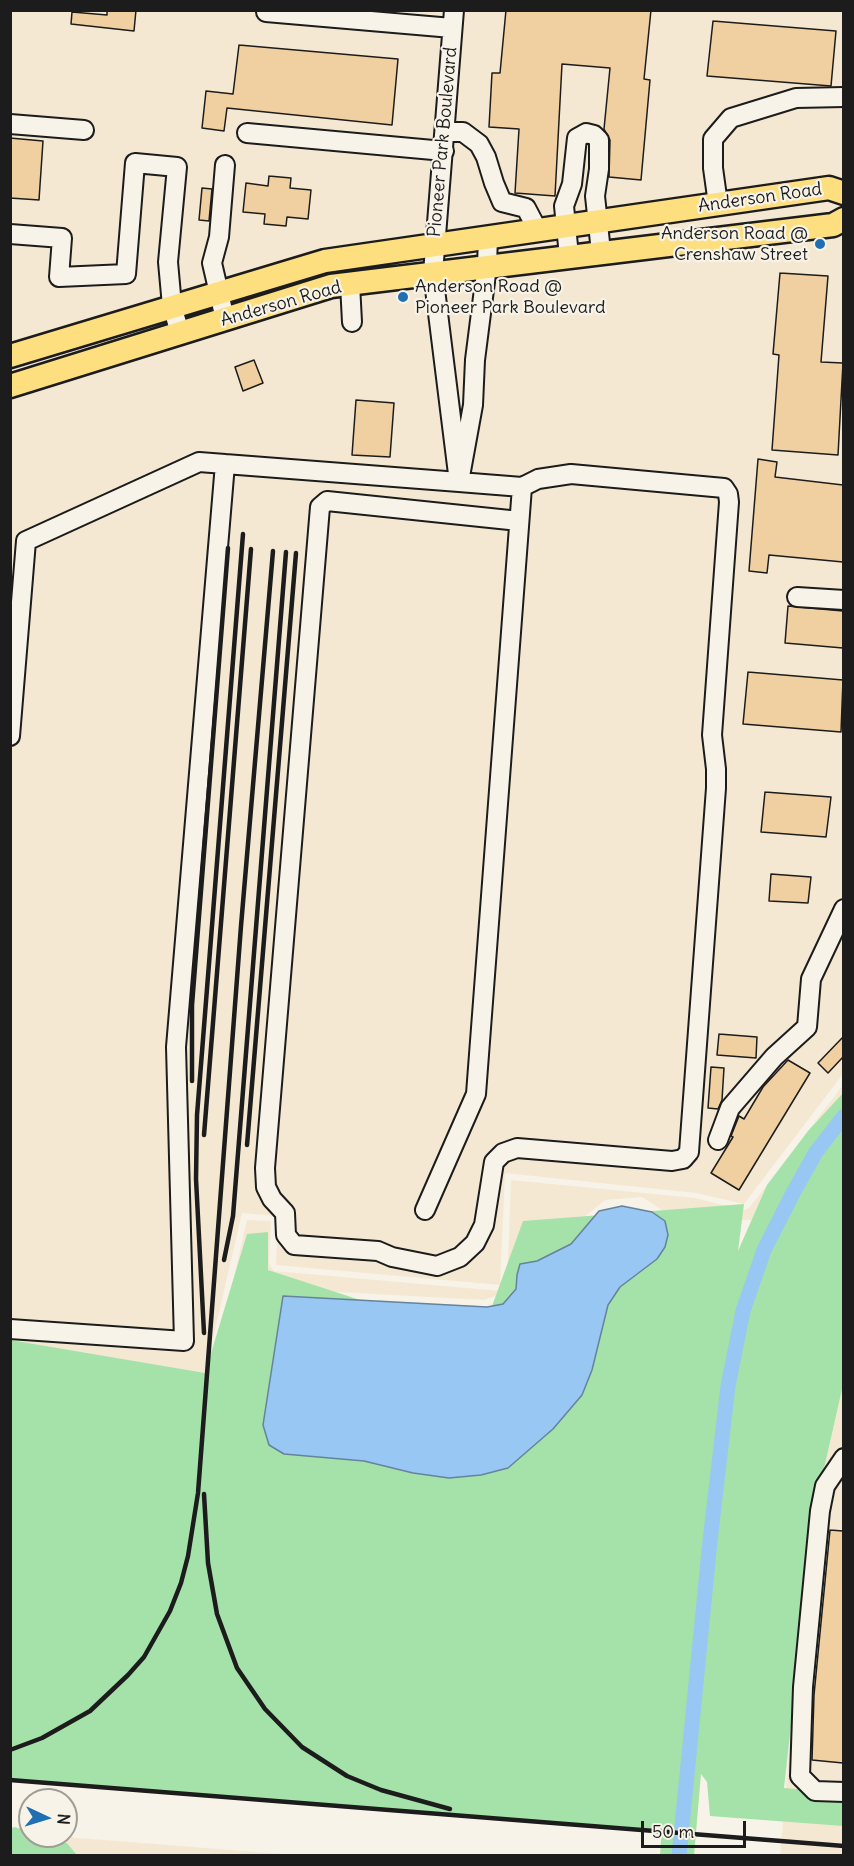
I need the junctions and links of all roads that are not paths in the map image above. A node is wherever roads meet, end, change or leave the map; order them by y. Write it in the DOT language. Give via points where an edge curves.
graph roads {
  1 [pos="266,12"];
  2 [pos="453,19"];
  3 [pos="843,97"];
  4 [pos="10,123"];
  5 [pos="84,130"];
  6 [pos="445,132"];
  7 [pos="247,134"];
  8 [pos="444,151"];
  9 [pos="225,165"];
  10 [pos="843,193"];
  11 [pos="718,204"];
  12 [pos="843,219"];
  13 [pos="598,221"];
  14 [pos="566,225"];
  15 [pos="537,229"];
  16 [pos="10,234"];
  17 [pos="488,236"];
  18 [pos="435,244"];
  19 [pos="601,252"];
  20 [pos="569,256"];
  21 [pos="487,266"];
  22 [pos="433,273"];
  23 [pos="350,284"];
  24 [pos="218,292"];
  25 [pos="172,306"];
  26 [pos="225,319"];
  27 [pos="352,322"];
  28 [pos="180,333"];
  29 [pos="10,356"];
  30 [pos="10,386"];
  31 [pos="225,464"];
  32 [pos="459,482"];
  33 [pos="522,487"];
  34 [pos="519,521"];
  35 [pos="18,544"];
  36 [pos="797,597"];
  37 [pos="843,600"];
  38 [pos="14,646"];
  39 [pos="10,736"];
  40 [pos="843,909"];
  41 [pos="718,1140"];
  42 [pos="425,1210"];
  43 [pos="10,1329"];
  44 [pos="843,1458"];
  45 [pos="835,1484"];
  46 [pos="843,1792"];
  1 -- 2 [label="street"];
  2 -- 6 [label="street, Pioneer Park Boulevard"];
  3 -- 11 [label="street" via="796,98 731,118 713,139"];
  4 -- 5 [label="street"];
  6 -- 8 [label="street, Pioneer Park Boulevard"];
  6 -- 15 [label="street" via="464,132 479,144 502,202 526,208"];
  7 -- 8 [label="street"];
  8 -- 18 [label="street, Pioneer Park Boulevard"];
  9 -- 24 [label="street" via="219,237 212,263"];
  10 -- 11 [label="main road, Anderson Road" via="829,188"];
  11 -- 13 [label="main road, Anderson Road"];
  12 -- 19 [label="main road, Anderson Road" via="833,225"];
  13 -- 14 [label="main road, Anderson Road"];
  13 -- 14 [label="street" via="595,196 599,140 586,133 578,138 576,146 572,184 564,206"];
  13 -- 19 [label="street"];
  14 -- 15 [label="main road, Anderson Road"];
  14 -- 20 [label="street"];
  15 -- 17 [label="main road, Anderson Road"];
  16 -- 25 [label="street" via="62,238 59,277 126,274 135,164 177,167 168,262"];
  17 -- 18 [label="main road, Anderson Road"];
  17 -- 21 [label="street"];
  18 -- 22 [label="street, Pioneer Park Boulevard"];
  18 -- 24 [label="main road, Anderson Road" via="325,261"];
  19 -- 20 [label="main road, Anderson Road"];
  20 -- 21 [label="main road, Anderson Road"];
  21 -- 22 [label="main road, Anderson Road"];
  21 -- 32 [label="street" via="473,405"];
  22 -- 23 [label="main road, Anderson Road"];
  22 -- 32 [label="street, Pioneer Park Boulevard"];
  23 -- 26 [label="main road, Anderson Road" via="331,286"];
  23 -- 27 [label="street"];
  24 -- 25 [label="main road, Anderson Road"];
  24 -- 26 [label="street"];
  25 -- 28 [label="street"];
  25 -- 29 [label="main road, Anderson Road"];
  26 -- 28 [label="main road, Anderson Road"];
  28 -- 30 [label="main road, Anderson Road"];
  31 -- 32 [label="street"];
  31 -- 35 [label="street" via="199,462"];
  31 -- 43 [label="street" via="176,1047 184,1341"];
  32 -- 33 [label="street"];
  33 -- 34 [label="street"];
  33 -- 34 [label="street" via="538,479 570,474 724,488 728,494 712,735 716,788 689,1152 683,1159 672,1161 517,1148 503,1153 494,1162 484,1226 475,1243 460,1257 437,1266 378,1251 294,1245 286,1235 285,1213 266,1187 265,1168 320,507 327,501"];
  34 -- 42 [label="street" via="476,1094"];
  35 -- 38 [label="street"];
  36 -- 37 [label="street"];
  38 -- 39 [label="street"];
  40 -- 41 [label="street" via="811,979 807,1027 730,1108"];
  44 -- 45 [label="street"];
  45 -- 46 [label="street" via="819,1511 803,1688 800,1776 815,1791"];
}
